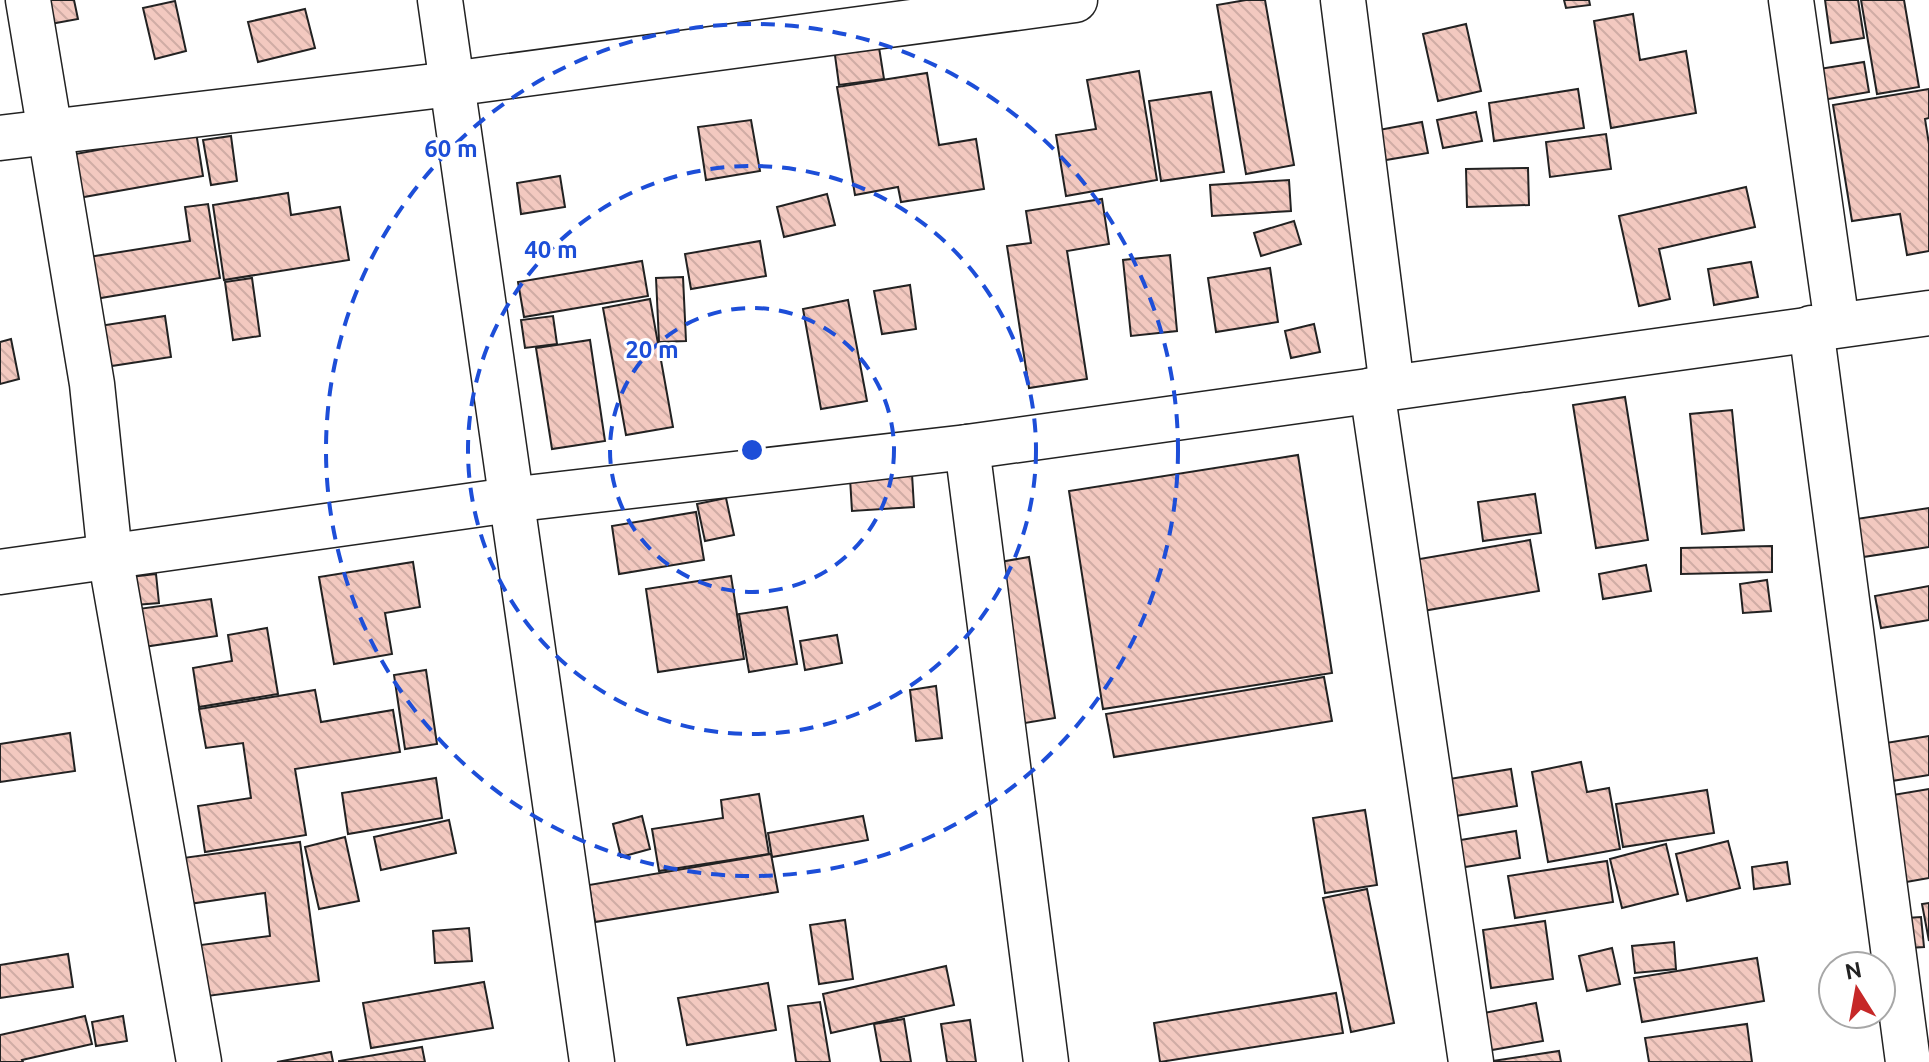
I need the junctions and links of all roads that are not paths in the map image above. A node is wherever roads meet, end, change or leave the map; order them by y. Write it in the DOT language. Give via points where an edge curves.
graph roads {
  1 [pos="28,0"];
  2 [pos="440,0"];
  3 [pos="1075,0"];
  4 [pos="1343,0"];
  5 [pos="1791,0"];
  6 [pos="451,84"];
  7 [pos="50,133"];
  8 [pos="0,138"];
  9 [pos="1929,313"];
  10 [pos="1824,326"];
  11 [pos="1382,388"];
  12 [pos="967,447"];
  13 [pos="510,500"];
  14 [pos="110,556"];
  15 [pos="0,572"];
  16 [pos="1458,1060"];
  17 [pos="199,1062"];
  18 [pos="592,1062"];
  19 [pos="1046,1062"];
  20 [pos="1908,1062"];
  1 -- 7 [label="street"];
  2 -- 6 [label="street"];
  3 -- 6 [label="street"];
  4 -- 11 [label="street"];
  5 -- 10 [label="street"];
  6 -- 7 [label="street"];
  6 -- 13 [label="street"];
  7 -- 8 [label="street"];
  7 -- 14 [label="street" via="92,384"];
  9 -- 10 [label="street"];
  10 -- 11 [label="street"];
  10 -- 20 [label="street"];
  11 -- 12 [label="street"];
  11 -- 16 [label="street"];
  12 -- 13 [label="street"];
  12 -- 19 [label="street"];
  13 -- 14 [label="street"];
  13 -- 18 [label="street"];
  14 -- 15 [label="street"];
  14 -- 17 [label="street"];
}
